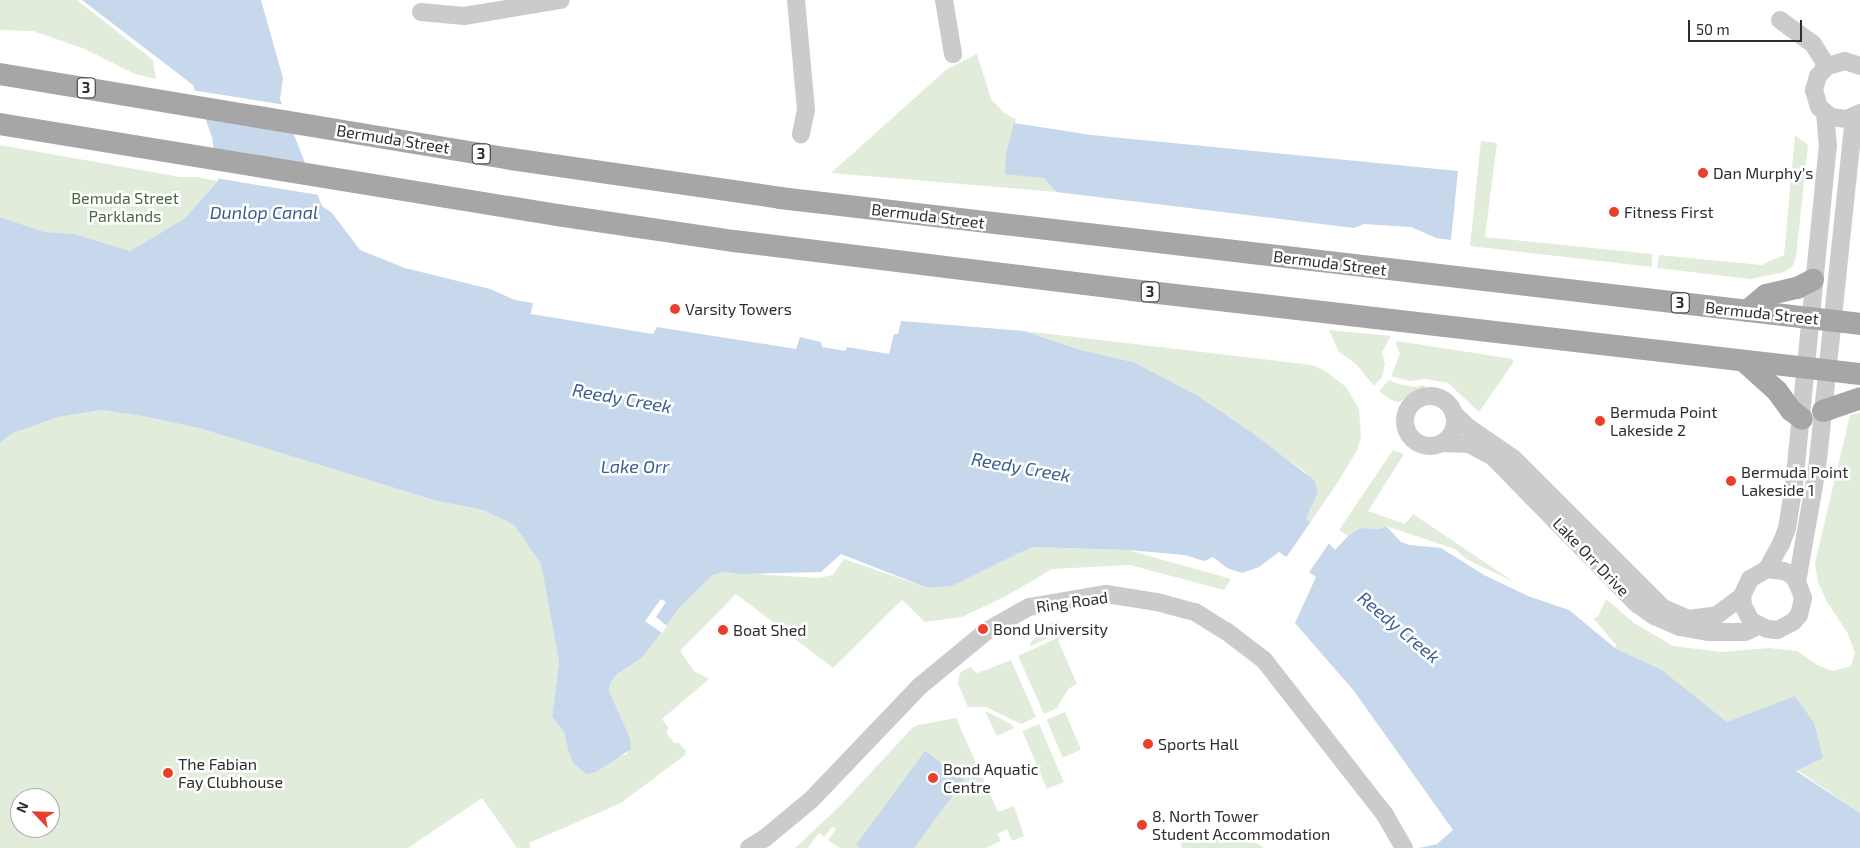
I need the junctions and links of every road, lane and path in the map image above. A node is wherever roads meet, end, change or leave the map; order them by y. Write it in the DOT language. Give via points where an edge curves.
graph roads {
  1 [pos="561,0"];
  2 [pos="796,0"];
  3 [pos="944,0"];
  4 [pos="421,12"];
  5 [pos="1780,20"];
  6 [pos="953,54"];
  7 [pos="1827,66"];
  8 [pos="1860,66"];
  9 [pos="0,74"];
  10 [pos="1825,113"];
  11 [pos="1857,115"];
  12 [pos="0,124"];
  13 [pos="801,134"];
  14 [pos="1813,280"];
  15 [pos="1747,311"];
  16 [pos="1810,318"];
  17 [pos="1833,321"];
  18 [pos="1860,324"];
  19 [pos="1744,362"];
  20 [pos="1817,370"];
  21 [pos="1860,374"];
  22 [pos="1860,398"];
  23 [pos="1823,411"];
  24 [pos="1454,414"];
  25 [pos="1802,420"];
  26 [pos="1442,443"];
  27 [pos="1767,569"];
  28 [pos="1798,582"];
  29 [pos="1742,596"];
  30 [pos="1758,626"];
  31 [pos="749,848"];
  32 [pos="1404,848"];
  1 -- 4 [label="street" via="464,16"];
  2 -- 13 [label="street" via="806,110"];
  3 -- 6 [label="street"];
  5 -- 7 [label="street" via="1813,44"];
  7 -- 8 [label="street" via="1845,61"];
  7 -- 10 [label="street" via="1818,76 1814,90 1819,107"];
  9 -- 15 [label="main road, Bermuda Street / 3" via="511,159 780,198"];
  10 -- 11 [label="street" via="1839,119"];
  10 -- 14 [label="street" via="1828,147"];
  11 -- 17 [label="street"];
  12 -- 19 [label="main road, 3" via="557,216 754,244"];
  14 -- 15 [label="main road" via="1766,296"];
  14 -- 16 [label="street"];
  15 -- 16 [label="main road, Bermuda Street / 3"];
  16 -- 17 [label="main road, Bermuda Street / 3"];
  16 -- 20 [label="street"];
  17 -- 18 [label="main road, Bermuda Street / 3"];
  17 -- 20 [label="street"];
  19 -- 20 [label="main road, 3"];
  19 -- 25 [label="main road" via="1782,396"];
  20 -- 21 [label="main road, 3"];
  20 -- 23 [label="street"];
  20 -- 25 [label="street"];
  22 -- 23 [label="main road"];
  23 -- 28 [label="street" via="1812,507"];
  24 -- 26 [label="street" via="1453,430"];
  24 -- 26 [label="street" via="1445,401 1429,396 1414,402 1406,414 1406,427 1413,439 1427,446"];
  24 -- 29 [label="street, Lake Orr Drive" via="1514,458 1663,608 1689,619 1710,617 1725,612"];
  25 -- 27 [label="street" via="1787,528"];
  26 -- 30 [label="street, Lake Orr Drive" via="1469,444 1493,457 1637,604 1654,616 1680,628 1709,632 1745,632"];
  27 -- 28 [label="street" via="1784,571"];
  27 -- 29 [label="street" via="1750,578"];
  28 -- 30 [label="street" via="1803,598 1799,615 1793,622 1777,630"];
  29 -- 30 [label="street" via="1746,613"];
  31 -- 32 [label="street, Ring Road" via="811,800 920,686 988,630 1029,608 1106,594 1195,612 1258,654 1380,808"];
}
